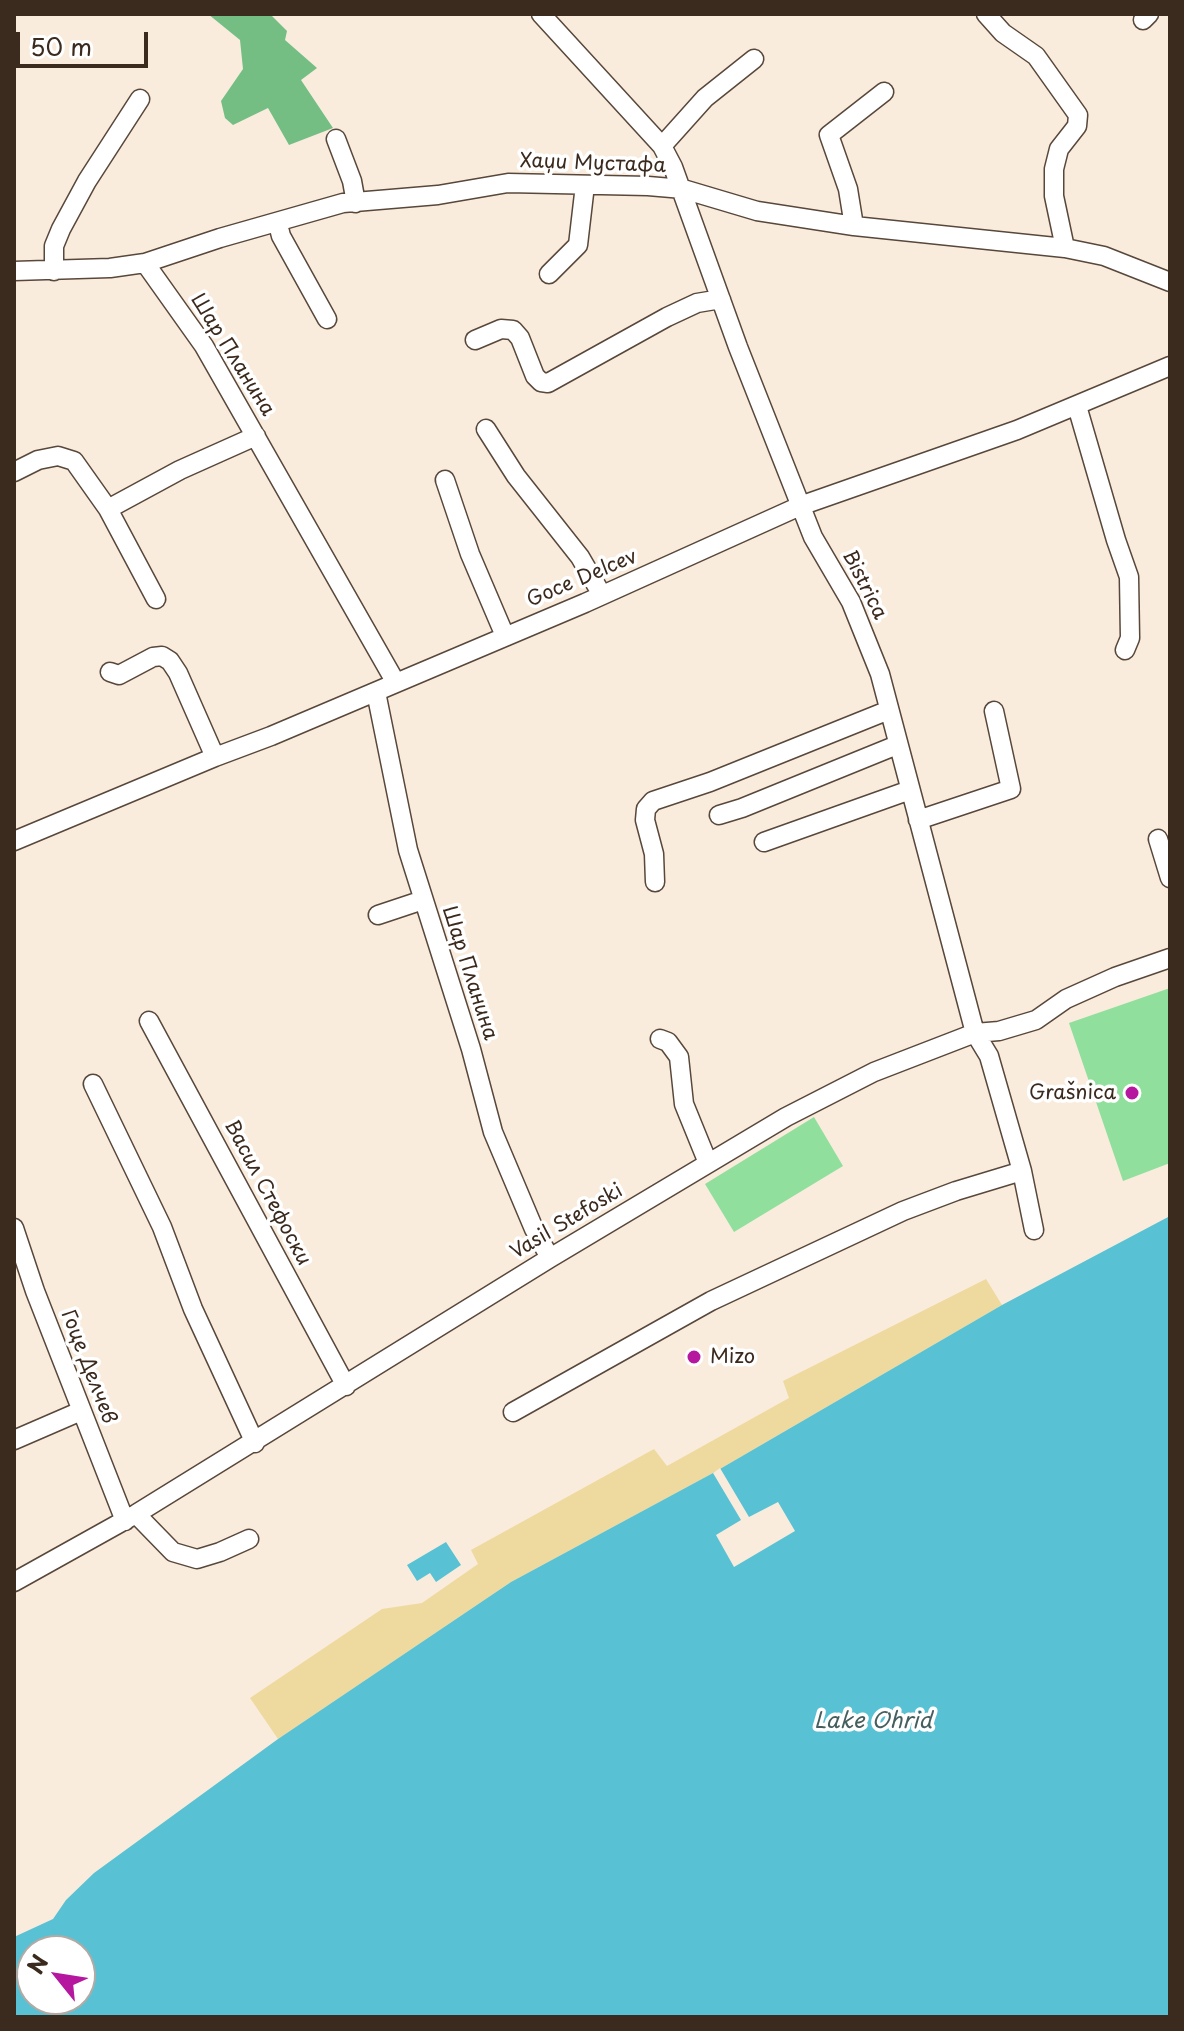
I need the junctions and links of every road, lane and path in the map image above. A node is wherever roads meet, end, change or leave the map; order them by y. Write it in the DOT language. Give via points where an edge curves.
graph roads {
  1 [pos="541,14"];
  2 [pos="986,14"];
  3 [pos="754,59"];
  4 [pos="884,92"];
  5 [pos="140,99"];
  6 [pos="336,139"];
  7 [pos="662,146"];
  8 [pos="585,185"];
  9 [pos="683,189"];
  10 [pos="356,203"];
  11 [pos="278,224"];
  12 [pos="854,226"];
  13 [pos="1065,248"];
  14 [pos="145,263"];
  15 [pos="14,271"];
  16 [pos="54,271"];
  17 [pos="549,274"];
  18 [pos="1170,282"];
  19 [pos="721,299"];
  20 [pos="327,319"];
  21 [pos="475,340"];
  22 [pos="1170,366"];
  23 [pos="1077,406"];
  24 [pos="486,429"];
  25 [pos="256,436"];
  26 [pos="14,472"];
  27 [pos="445,480"];
  28 [pos="800,506"];
  29 [pos="108,509"];
  30 [pos="602,595"];
  31 [pos="156,599"];
  32 [pos="505,636"];
  33 [pos="1125,650"];
  34 [pos="110,672"];
  35 [pos="396,683"];
  36 [pos="376,692"];
  37 [pos="889,710"];
  38 [pos="994,711"];
  39 [pos="897,745"];
  40 [pos="215,757"];
  41 [pos="910,790"];
  42 [pos="719,815"];
  43 [pos="918,820"];
  44 [pos="1158,839"];
  45 [pos="14,841"];
  46 [pos="764,842"];
  47 [pos="1170,878"];
  48 [pos="655,882"];
  49 [pos="423,900"];
  50 [pos="378,915"];
  51 [pos="1170,958"];
  52 [pos="149,1021"];
  53 [pos="975,1033"];
  54 [pos="660,1039"];
  55 [pos="93,1084"];
  56 [pos="708,1163"];
  57 [pos="1022,1171"];
  58 [pos="14,1228"];
  59 [pos="1034,1230"];
  60 [pos="550,1258"];
  61 [pos="346,1386"];
  62 [pos="81,1411"];
  63 [pos="513,1412"];
  64 [pos="14,1440"];
  65 [pos="255,1443"];
  66 [pos="131,1518"];
  67 [pos="249,1539"];
  68 [pos="14,1582"];
  1 -- 7 [label="street, Bistrica"];
  2 -- 13 [label="street" via="1036,56 1078,115 1054,169"];
  3 -- 7 [label="street" via="705,98"];
  4 -- 12 [label="street" via="829,135 848,189"];
  5 -- 16 [label="street" via="61,229 54,246"];
  6 -- 10 [label="street"];
  7 -- 9 [label="street, Bistrica"];
  8 -- 9 [label="street, Хаџи Мустафа"];
  8 -- 10 [label="street, Хаџи Мустафа" via="508,183"];
  8 -- 17 [label="street" via="578,245"];
  9 -- 12 [label="street, Хаџи Мустафа" via="757,211"];
  9 -- 19 [label="street, Bistrica"];
  10 -- 11 [label="street, Хаџи Мустафа"];
  11 -- 14 [label="street, Хаџи Мустафа"];
  11 -- 20 [label="street"];
  12 -- 13 [label="street, Хаџи Мустафа"];
  13 -- 18 [label="street, Хаџи Мустафа" via="1104,256"];
  14 -- 16 [label="street, Хаџи Мустафа"];
  14 -- 25 [label="street, Шар Планина" via="204,346"];
  15 -- 16 [label="street, Хаџи Мустафа"];
  19 -- 21 [label="street" via="667,317 548,383 535,376 513,330 501,329"];
  19 -- 28 [label="street, Bistrica"];
  22 -- 23 [label="street, Goce Delcev"];
  23 -- 28 [label="street, Goce Delcev"];
  23 -- 33 [label="street" via="1129,577 1130,638"];
  24 -- 30 [label="street"];
  25 -- 29 [label="street"];
  25 -- 35 [label="street, Шар Планина"];
  26 -- 29 [label="street" via="58,456 74,461"];
  27 -- 32 [label="street"];
  28 -- 30 [label="street, Goce Delcev"];
  28 -- 37 [label="street, Bistrica" via="851,602"];
  29 -- 31 [label="street"];
  30 -- 32 [label="street, Goce Delcev"];
  32 -- 35 [label="street, Goce Delcev"];
  34 -- 40 [label="street" via="119,675 153,657 170,661"];
  35 -- 36 [label="street, Goce Delcev"];
  36 -- 40 [label="street, Goce Delcev"];
  36 -- 49 [label="street, Шар Планина"];
  37 -- 39 [label="street, Bistrica"];
  37 -- 48 [label="street" via="653,801 645,820"];
  38 -- 43 [label="street" via="1011,789"];
  39 -- 41 [label="street, Bistrica"];
  39 -- 42 [label="street"];
  40 -- 45 [label="street, Goce Delcev"];
  41 -- 43 [label="street, Bistrica"];
  41 -- 46 [label="street"];
  43 -- 53 [label="street, Bistrica"];
  44 -- 47 [label="street"];
  49 -- 50 [label="street"];
  49 -- 60 [label="street, Шар Планина" via="493,1132"];
  51 -- 53 [label="street, Vasil Stefoski" via="1066,999 1036,1020"];
  52 -- 61 [label="street, Васил Стефоски"];
  53 -- 56 [label="street, Vasil Stefoski" via="874,1072"];
  53 -- 57 [label="street, Bistrica" via="989,1056"];
  54 -- 56 [label="street" via="679,1057 684,1104"];
  55 -- 65 [label="street" via="162,1227"];
  56 -- 60 [label="street, Vasil Stefoski"];
  57 -- 59 [label="street, Bistrica"];
  57 -- 63 [label="street" via="903,1211 711,1301"];
  58 -- 62 [label="street, Гоце Делчев"];
  60 -- 61 [label="street, Vasil Stefoski"];
  61 -- 65 [label="street, Vasil Stefoski"];
  62 -- 64 [label="street"];
  62 -- 66 [label="street, Гоце Делчев"];
  65 -- 66 [label="street, Vasil Stefoski"];
  66 -- 67 [label="street" via="173,1552 197,1559"];
  66 -- 68 [label="street, Vasil Stefoski"];
}
